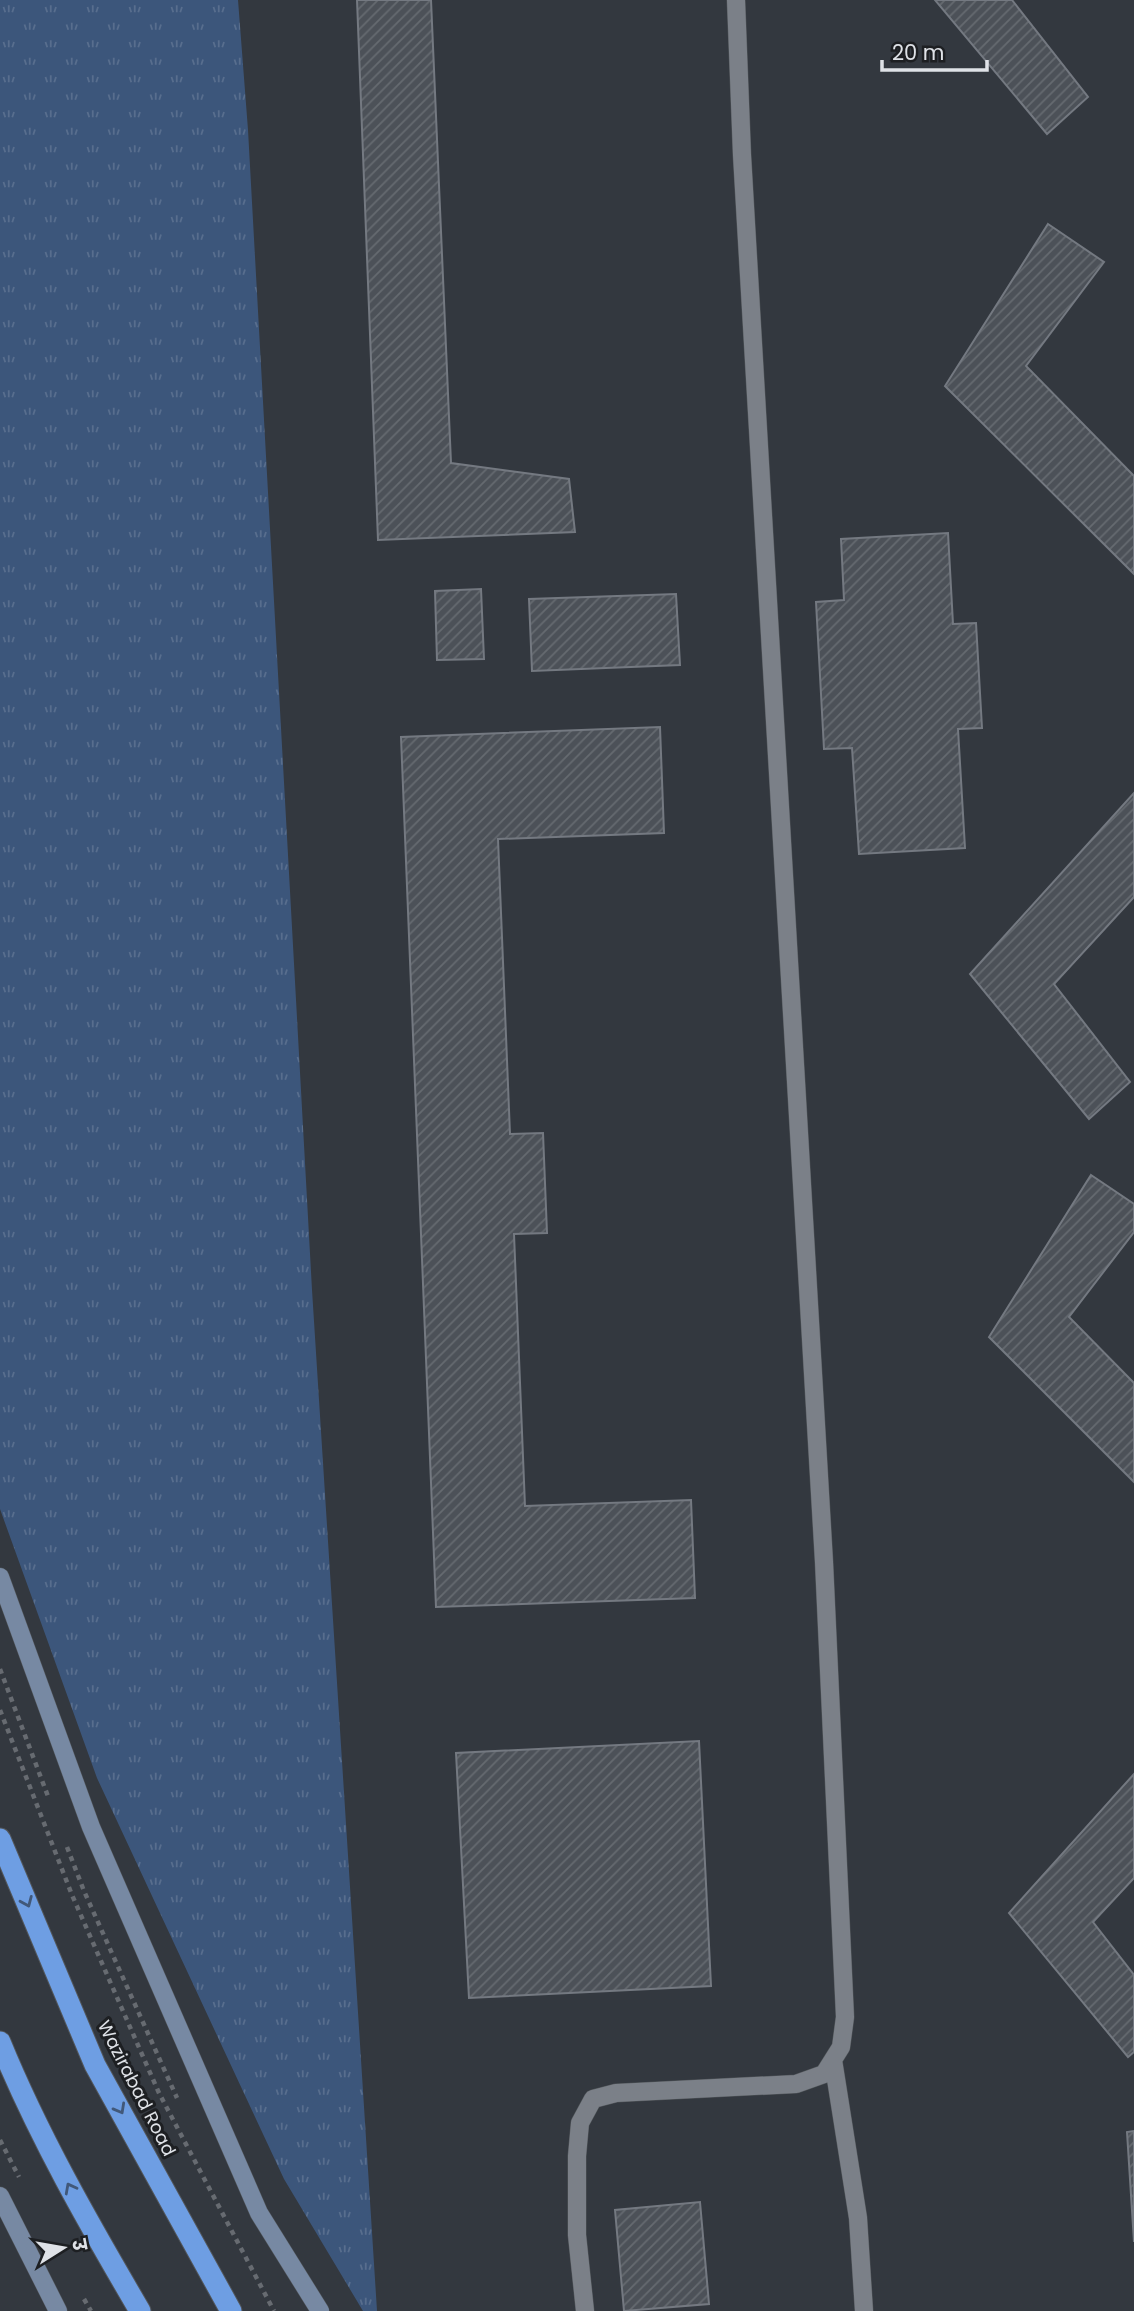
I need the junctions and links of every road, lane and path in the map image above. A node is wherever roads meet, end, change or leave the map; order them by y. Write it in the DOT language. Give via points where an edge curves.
graph roads {
  1 [pos="736,0"];
  2 [pos="0,1577"];
  3 [pos="0,1710"];
  4 [pos="0,1839"];
  5 [pos="0,2042"];
  6 [pos="833,2060"];
  7 [pos="0,2196"];
  8 [pos="58,2311"];
  9 [pos="140,2311"];
  10 [pos="231,2311"];
  11 [pos="274,2311"];
  12 [pos="320,2311"];
  13 [pos="585,2311"];
  14 [pos="864,2311"];
  1 -- 6 [label="lane" via="824,1562 845,2017 841,2047"];
  2 -- 12 [label="street" via="101,1852 259,2213"];
  3 -- 11 [label="path" via="72,1895 159,2092"];
  4 -- 10 [label="highway, Wazirabad Road, one-way" via="95,2065"];
  9 -- 5 [label="highway, one-way" via="23,2098"];
  6 -- 13 [label="lane" via="824,2074 796,2084 616,2093 593,2099 580,2123 577,2156 577,2235"];
  6 -- 14 [label="lane" via="858,2218"];
  7 -- 8 [label="street"];
}
